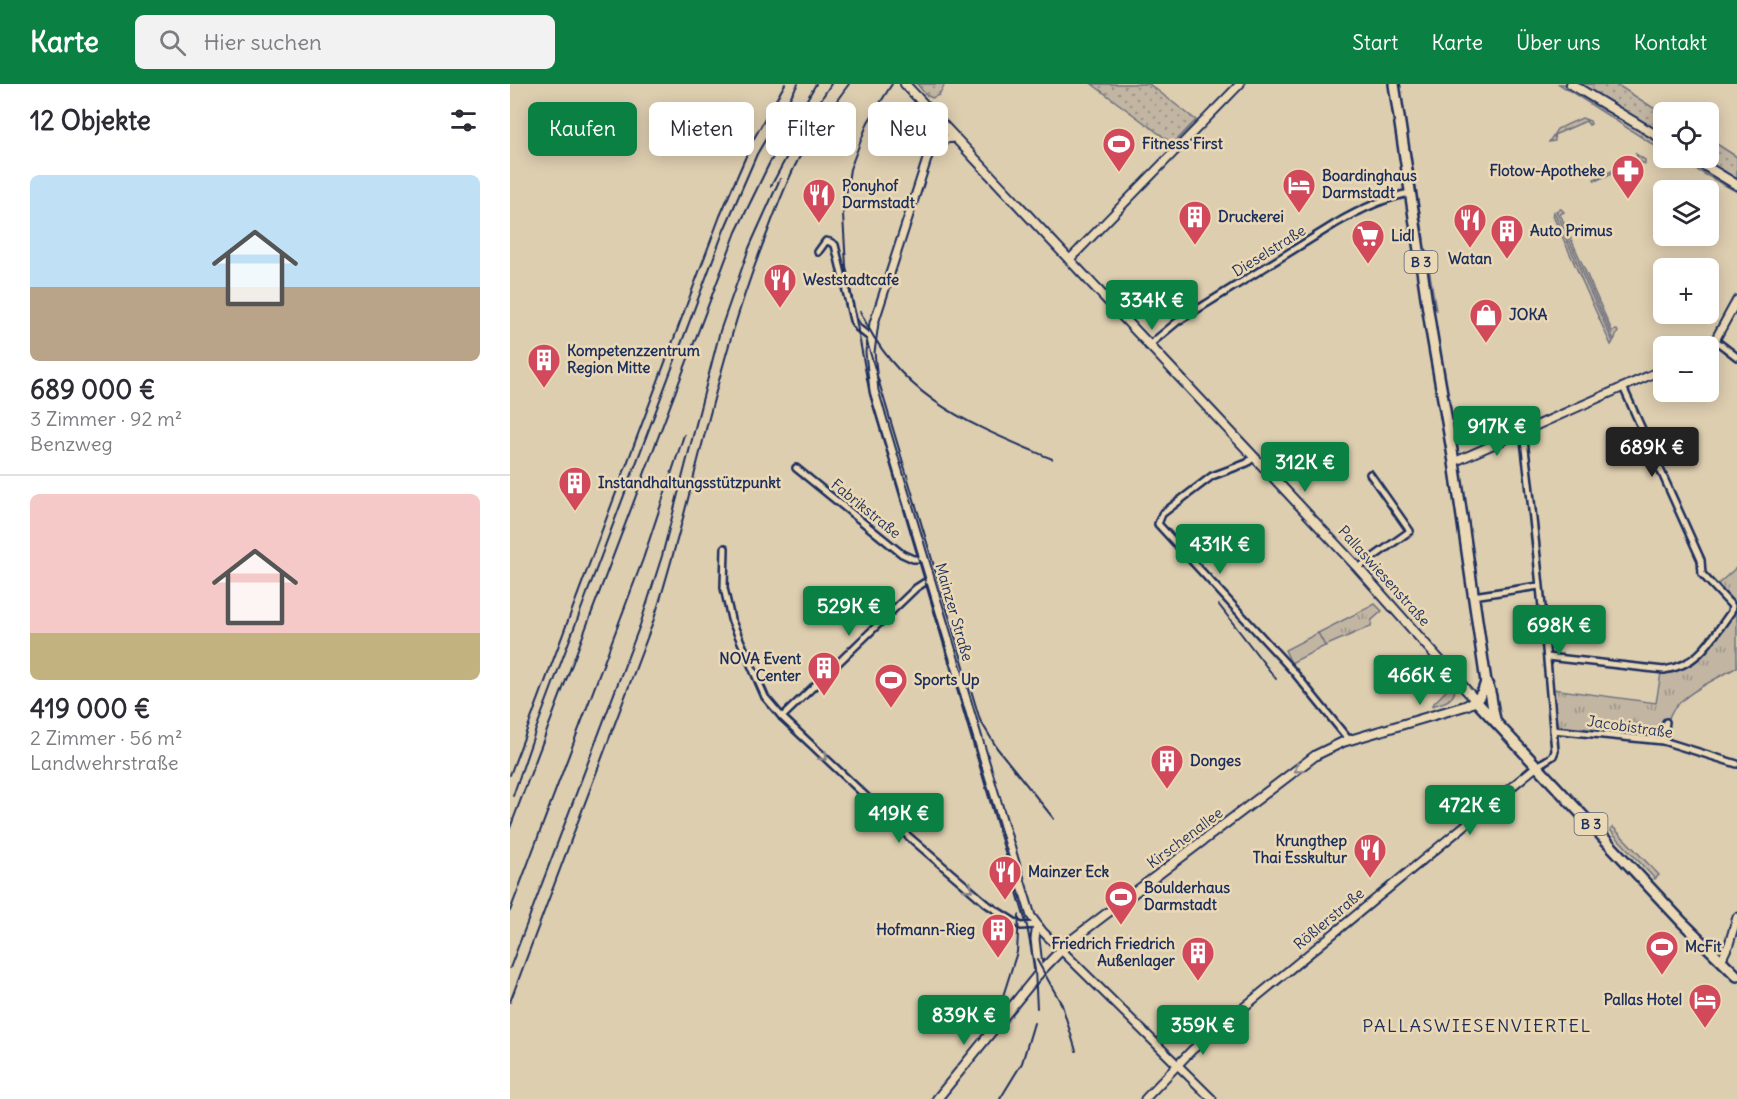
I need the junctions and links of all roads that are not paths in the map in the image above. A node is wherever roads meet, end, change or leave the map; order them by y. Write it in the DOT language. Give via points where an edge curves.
graph roads {
  1 [pos="904,84"];
  2 [pos="1240,84"];
  3 [pos="1394,84"];
  4 [pos="1572,84"];
  5 [pos="921,102"];
  6 [pos="948,131"];
  7 [pos="1653,133"];
  8 [pos="955,138"];
  9 [pos="948,139"];
  10 [pos="928,156"];
  11 [pos="1709,168"];
  12 [pos="1737,185"];
  13 [pos="1410,194"];
  14 [pos="818,252"];
  15 [pos="1069,260"];
  16 [pos="1737,300"];
  17 [pos="1717,336"];
  18 [pos="872,339"];
  19 [pos="1719,343"];
  20 [pos="1148,346"];
  21 [pos="1737,357"];
  22 [pos="1653,374"];
  23 [pos="1623,387"];
  24 [pos="1523,432"];
  25 [pos="1254,457"];
  26 [pos="1454,462"];
  27 [pos="796,468"];
  28 [pos="1371,474"];
  29 [pos="725,548"];
  30 [pos="924,559"];
  31 [pos="1358,568"];
  32 [pos="930,579"];
  33 [pos="1539,586"];
  34 [pos="1473,596"];
  35 [pos="1547,657"];
  36 [pos="1486,682"];
  37 [pos="1476,701"];
  38 [pos="782,717"];
  39 [pos="1666,722"];
  40 [pos="1496,723"];
  41 [pos="1553,730"];
  42 [pos="1349,740"];
  43 [pos="1663,741"];
  44 [pos="1737,764"];
  45 [pos="1537,766"];
  46 [pos="1737,917"];
  47 [pos="1037,925"];
  48 [pos="1061,950"];
  49 [pos="1720,961"];
  50 [pos="1039,974"];
  51 [pos="1737,976"];
  52 [pos="1177,1064"];
  53 [pos="937,1099"];
  54 [pos="1144,1099"];
  55 [pos="1212,1099"];
  1 -- 5 [label="main road"];
  2 -- 15 [label="street"];
  3 -- 13 [label="main road, B 3"];
  4 -- 7 [label="main road"];
  6 -- 8 [label="main road, Pallaswiesenstraße"];
  8 -- 9 [label="street"];
  8 -- 15 [label="main road, Pallaswiesenstraße"];
  10 -- 18 [label="street, Mainzer Straße" via="880,300"];
  11 -- 12 [label="main road"];
  13 -- 20 [label="street, Dieselstraße" via="1375,203 1335,224 1177,322"];
  13 -- 26 [label="main road, B 3"];
  14 -- 18 [label="street" via="825,242 836,248 853,320"];
  15 -- 20 [label="main road, Pallaswiesenstraße"];
  16 -- 17 [label="street"];
  18 -- 30 [label="street, Mainzer Straße" via="870,367 874,391"];
  19 -- 21 [label="street"];
  20 -- 25 [label="main road, Pallaswiesenstraße"];
  22 -- 23 [label="street"];
  23 -- 24 [label="street"];
  23 -- 35 [label="street" via="1701,560 1702,574 1732,606 1731,612 1708,644 1678,668 1664,670"];
  24 -- 26 [label="street"];
  24 -- 33 [label="street"];
  25 -- 31 [label="main road, Pallaswiesenstraße"];
  25 -- 42 [label="street" via="1212,476 1162,514 1158,524 1293,670"];
  26 -- 34 [label="main road, B 3"];
  27 -- 30 [label="street, Fabrikstraße" via="902,554"];
  28 -- 31 [label="street" via="1410,531"];
  29 -- 38 [label="street" via="724,588 732,619 765,697"];
  30 -- 32 [label="street, Mainzer Straße"];
  31 -- 37 [label="main road, Pallaswiesenstraße"];
  32 -- 38 [label="street"];
  32 -- 47 [label="street, Mainzer Straße" via="1025,898"];
  33 -- 34 [label="street"];
  33 -- 35 [label="street"];
  34 -- 36 [label="main road, B 3"];
  35 -- 41 [label="street"];
  36 -- 37 [label="main road"];
  36 -- 40 [label="main road, B 3"];
  37 -- 40 [label="main road, Pallaswiesenstraße / B 3"];
  37 -- 42 [label="main road, Kirschenallee"];
  38 -- 47 [label="street, one-way" via="988,905 1022,926"];
  39 -- 43 [label="street"];
  40 -- 45 [label="main road, Pallaswiesenstraße / B 3"];
  41 -- 43 [label="street, Jacobistraße"];
  41 -- 45 [label="street" via="1554,755"];
  42 -- 48 [label="main road, Kirschenallee, one-way" via="1316,755"];
  43 -- 44 [label="street, Jacobistraße"];
  45 -- 49 [label="main road, Pallaswiesenstraße / B 3"];
  45 -- 52 [label="street, Rößlerstraße"];
  46 -- 49 [label="street"];
  47 -- 48 [label="street, Mainzer Straße"];
  47 -- 50 [label="street"];
  48 -- 50 [label="main road, Kirschenallee"];
  48 -- 52 [label="street, Mainzer Straße"];
  49 -- 51 [label="main road, Pallaswiesenstraße / B 3"];
  50 -- 53 [label="main road, Kirschenallee"];
  52 -- 54 [label="street, Rößlerstraße"];
  52 -- 55 [label="street, Mainzer Straße"];
}
